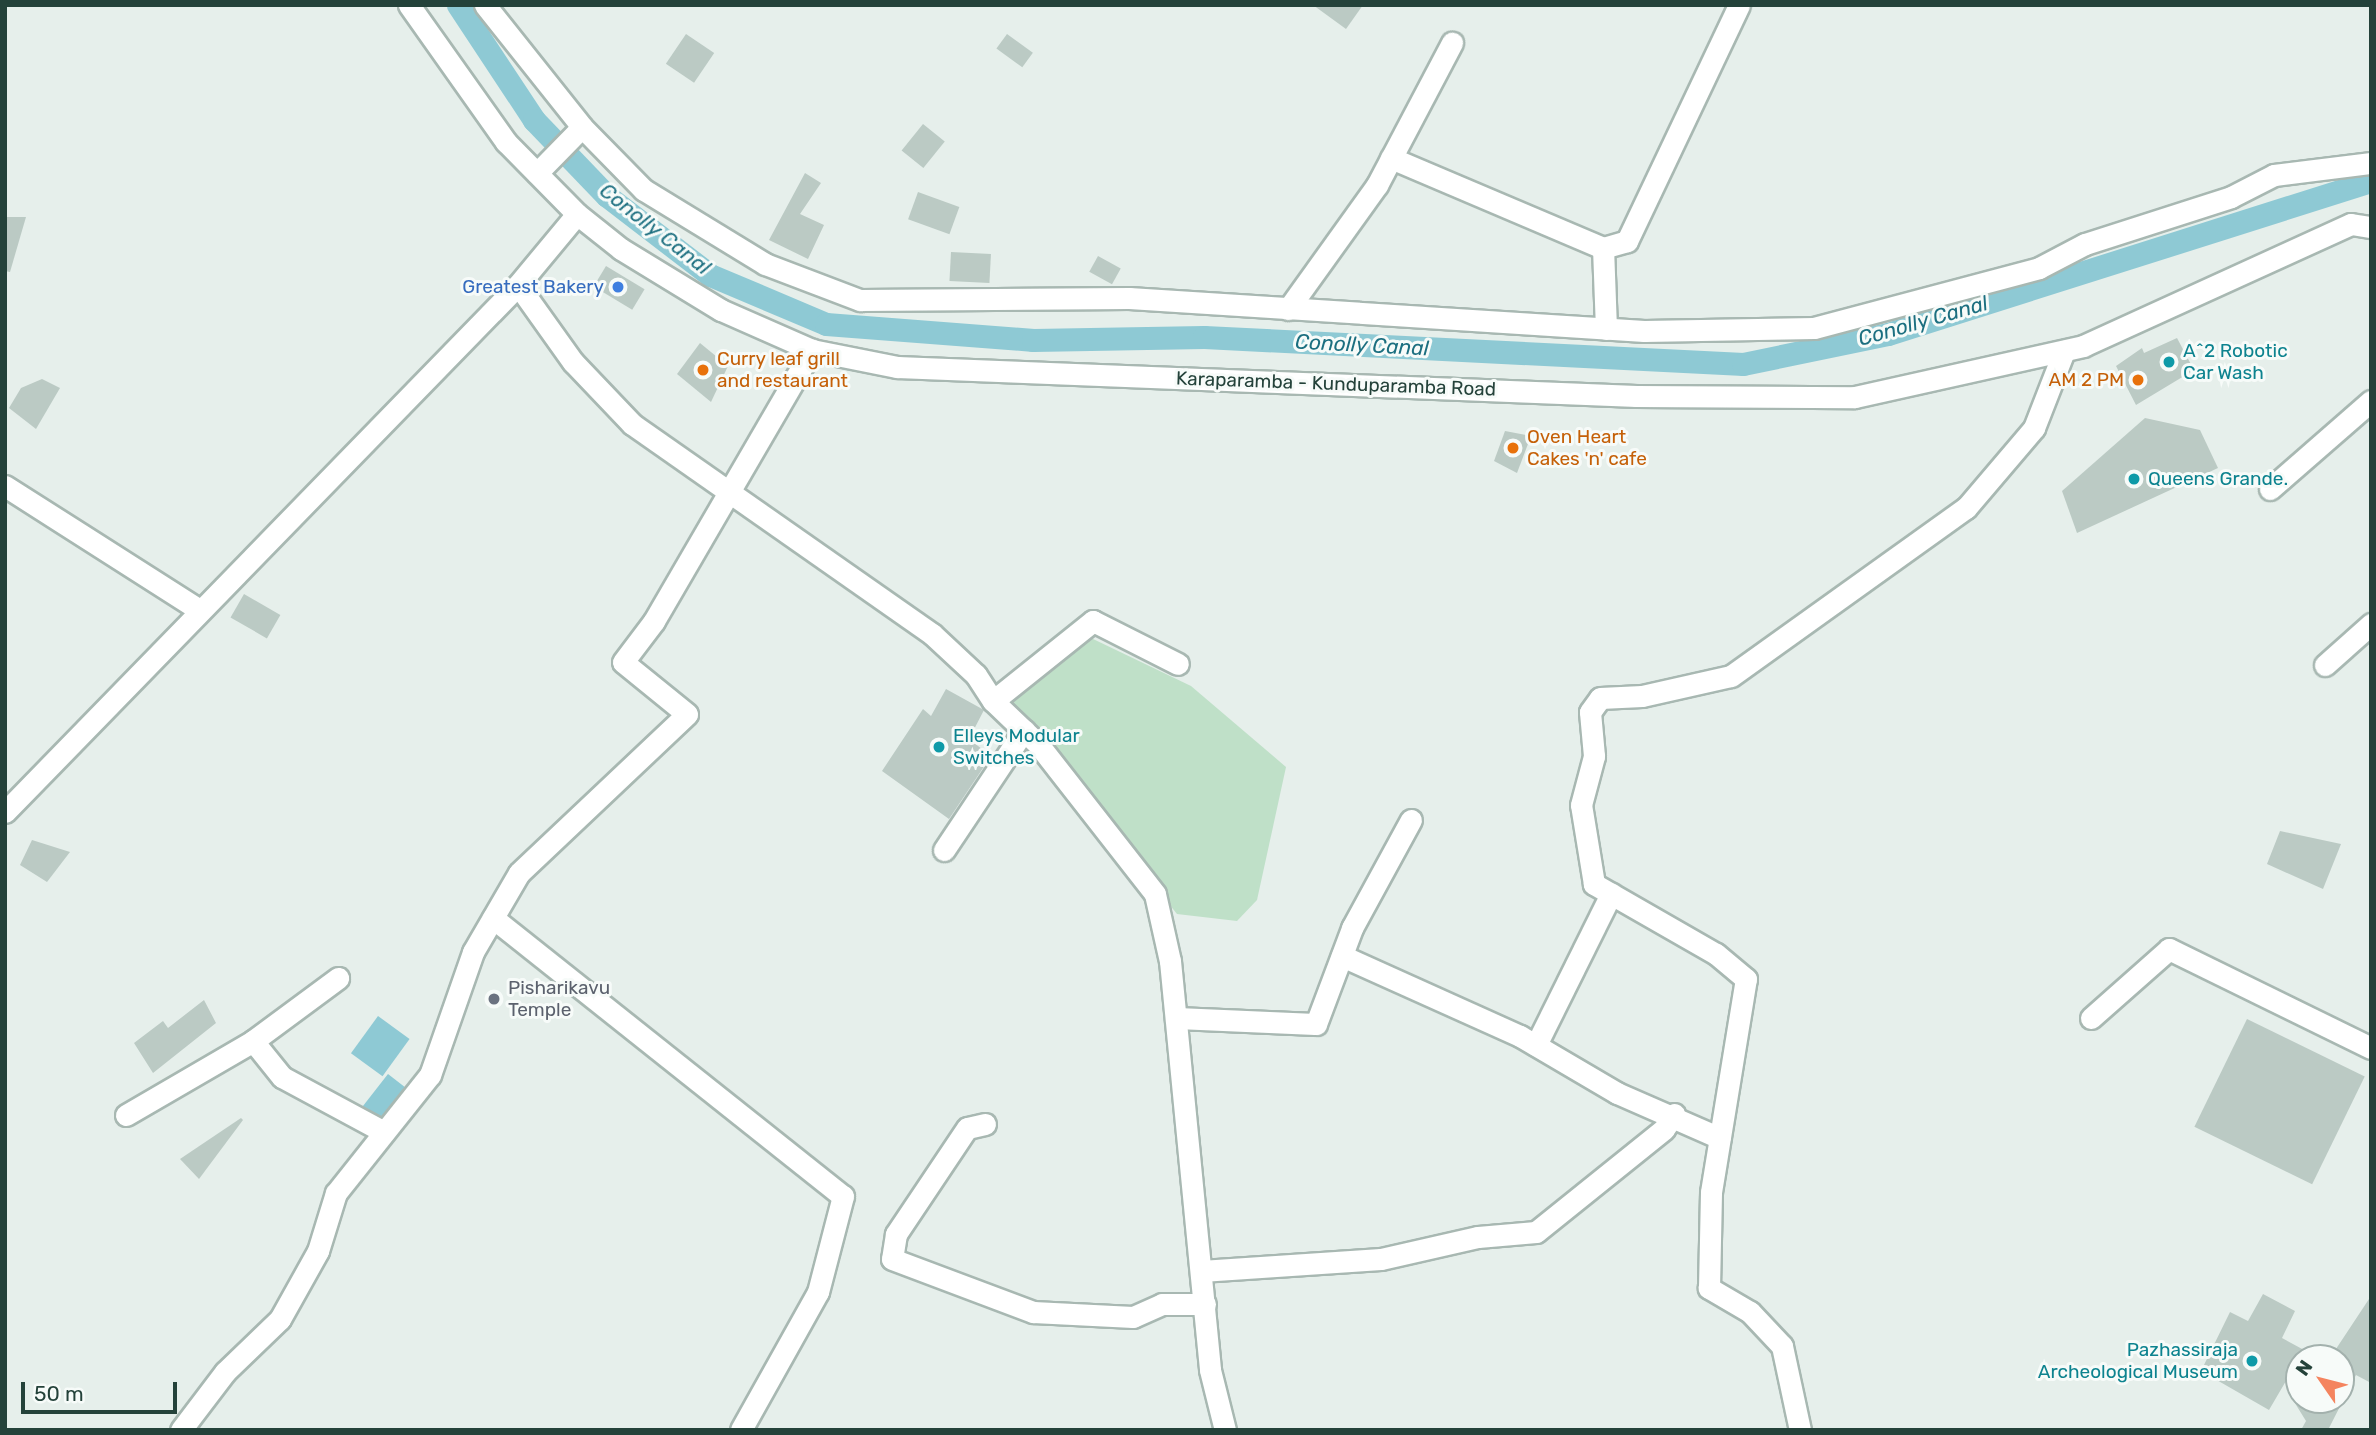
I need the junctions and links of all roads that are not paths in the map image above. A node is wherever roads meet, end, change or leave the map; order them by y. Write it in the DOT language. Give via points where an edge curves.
graph roads {
  1 [pos="409,5"];
  2 [pos="485,5"];
  3 [pos="1739,5"];
  4 [pos="1452,43"];
  5 [pos="582,127"];
  6 [pos="1391,158"];
  7 [pos="2371,163"];
  8 [pos="537,173"];
  9 [pos="577,214"];
  10 [pos="2371,227"];
  11 [pos="1603,248"];
  12 [pos="517,285"];
  13 [pos="1288,309"];
  14 [pos="1606,329"];
  15 [pos="812,350"];
  16 [pos="2064,351"];
  17 [pos="2371,401"];
  18 [pos="5,486"];
  19 [pos="2270,489"];
  20 [pos="730,490"];
  21 [pos="198,609"];
  22 [pos="2371,624"];
  23 [pos="1178,664"];
  24 [pos="2325,665"];
  25 [pos="993,701"];
  26 [pos="1024,730"];
  27 [pos="5,812"];
  28 [pos="1411,820"];
  29 [pos="944,850"];
  30 [pos="1611,894"];
  31 [pos="493,918"];
  32 [pos="1342,956"];
  33 [pos="338,978"];
  34 [pos="2091,1017"];
  35 [pos="1176,1018"];
  36 [pos="253,1041"];
  37 [pos="1535,1045"];
  38 [pos="2371,1048"];
  39 [pos="1674,1114"];
  40 [pos="126,1115"];
  41 [pos="985,1124"];
  42 [pos="384,1132"];
  43 [pos="1720,1138"];
  44 [pos="1201,1270"];
  45 [pos="1205,1304"];
  46 [pos="181,1430"];
  47 [pos="741,1430"];
  48 [pos="1225,1430"];
  49 [pos="1800,1430"];
  1 -- 8 [label="street, Karaparamba - Kunduparamba Road" via="506,142"];
  2 -- 5 [label="street"];
  3 -- 11 [label="street" via="1627,241"];
  4 -- 6 [label="street"];
  5 -- 8 [label="street"];
  5 -- 13 [label="street" via="644,190 765,264 860,300 1129,298"];
  6 -- 11 [label="street"];
  6 -- 13 [label="street"];
  7 -- 14 [label="street" via="2274,175 2231,197 2085,244 2039,268 1814,328"];
  8 -- 9 [label="street, Karaparamba - Kunduparamba Road"];
  9 -- 12 [label="street"];
  9 -- 15 [label="street, Karaparamba - Kunduparamba Road" via="621,249 721,310"];
  10 -- 16 [label="street, Karaparamba - Kunduparamba Road" via="2351,224 2193,300"];
  11 -- 14 [label="street"];
  12 -- 20 [label="street" via="573,362 632,424"];
  12 -- 21 [label="street"];
  13 -- 14 [label="street" via="1421,313"];
  15 -- 16 [label="street, Karaparamba - Kunduparamba Road" via="897,368 1368,382 1636,396 1827,397 1854,397"];
  15 -- 20 [label="street"];
  16 -- 30 [label="street" via="2034,428 1966,508 1731,676 1642,696 1600,698 1590,712 1594,756 1581,805 1594,884"];
  17 -- 19 [label="street"];
  18 -- 21 [label="street"];
  20 -- 25 [label="street" via="932,634 976,676"];
  20 -- 31 [label="street" via="654,621 623,662 687,714 519,873"];
  21 -- 27 [label="street"];
  22 -- 24 [label="street"];
  23 -- 25 [label="street" via="1093,621"];
  25 -- 26 [label="street"];
  26 -- 29 [label="street"];
  26 -- 35 [label="street" via="1155,894"];
  28 -- 32 [label="street"];
  30 -- 37 [label="street"];
  30 -- 43 [label="street" via="1716,954 1746,979"];
  31 -- 42 [label="street" via="473,952 430,1075"];
  31 -- 47 [label="street" via="843,1196 818,1292"];
  32 -- 35 [label="street" via="1316,1024"];
  32 -- 37 [label="street"];
  33 -- 36 [label="street"];
  34 -- 38 [label="street" via="2169,949"];
  35 -- 44 [label="street"];
  36 -- 40 [label="street"];
  36 -- 42 [label="street" via="282,1077"];
  37 -- 39 [label="street" via="1617,1093"];
  39 -- 43 [label="street"];
  39 -- 44 [label="street" via="1664,1129 1536,1232 1478,1237 1381,1259"];
  41 -- 45 [label="street" via="967,1128 896,1234 892,1259 1033,1312 1133,1317 1162,1304"];
  42 -- 46 [label="street" via="336,1193 318,1251 280,1319 225,1372"];
  43 -- 49 [label="street" via="1711,1192 1709,1288 1750,1311 1782,1346"];
  44 -- 45 [label="street"];
  45 -- 48 [label="street" via="1210,1370"];
}
